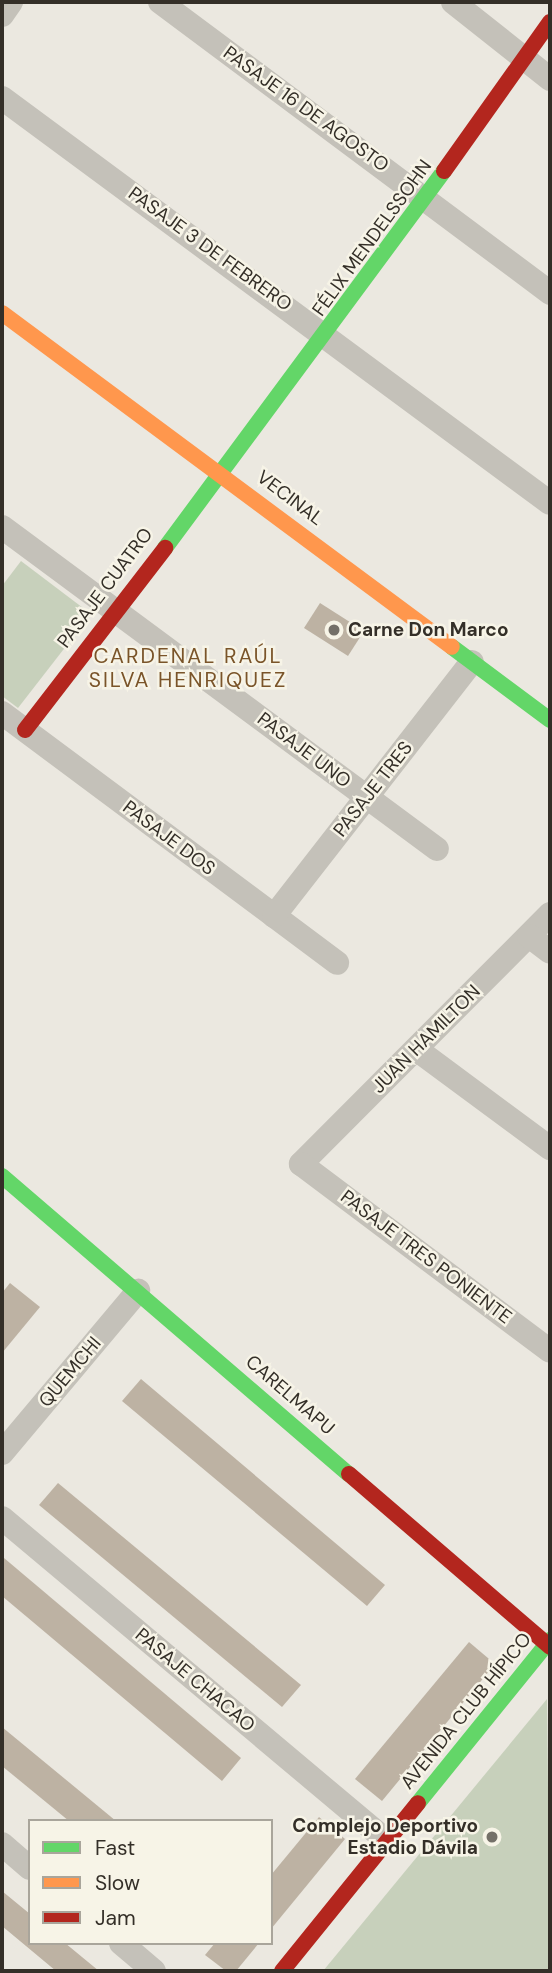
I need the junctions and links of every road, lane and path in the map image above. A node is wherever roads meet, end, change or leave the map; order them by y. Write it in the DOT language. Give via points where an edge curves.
graph roads {
  1 [pos="11,2"];
  2 [pos="160,2"];
  3 [pos="453,2"];
  4 [pos="2,15"];
  5 [pos="550,22"];
  6 [pos="525,61"];
  7 [pos="550,79"];
  8 [pos="2,98"];
  9 [pos="425,200"];
  10 [pos="550,292"];
  11 [pos="2,313"];
  12 [pos="327,336"];
  13 [pos="220,472"];
  14 [pos="550,503"];
  15 [pos="2,527"];
  16 [pos="114,610"];
  17 [pos="472,662"];
  18 [pos="2,713"];
  19 [pos="550,720"];
  20 [pos="24,730"];
  21 [pos="367,797"];
  22 [pos="437,849"];
  23 [pos="550,914"];
  24 [pos="274,916"];
  25 [pos="528,936"];
  26 [pos="550,952"];
  27 [pos="337,962"];
  28 [pos="416,1049"];
  29 [pos="550,1148"];
  30 [pos="301,1164"];
  31 [pos="2,1176"];
  32 [pos="138,1291"];
  33 [pos="550,1351"];
  34 [pos="2,1454"];
  35 [pos="2,1518"];
  36 [pos="549,1644"];
  37 [pos="388,1842"];
  38 [pos="2,1844"];
  39 [pos="28,1866"];
  40 [pos="123,1945"];
  41 [pos="154,1971"];
  42 [pos="282,1971"];
  1 -- 4 [label="street"];
  2 -- 9 [label="street, PASAJE 16 DE AGOSTO"];
  3 -- 6 [label="street"];
  5 -- 6 [label="street, FÉLIX MENDELSSOHN"];
  6 -- 7 [label="street"];
  6 -- 9 [label="street, FÉLIX MENDELSSOHN"];
  8 -- 12 [label="street, PASAJE 3 DE FEBRERO"];
  9 -- 10 [label="street, PASAJE 16 DE AGOSTO"];
  9 -- 12 [label="street, FÉLIX MENDELSSOHN"];
  11 -- 13 [label="street, VECINAL"];
  12 -- 13 [label="street, FÉLIX MENDELSSOHN"];
  12 -- 14 [label="street, PASAJE 3 DE FEBRERO"];
  13 -- 16 [label="street, PASAJE CUATRO"];
  13 -- 17 [label="street, VECINAL"];
  15 -- 16 [label="street, PASAJE UNO"];
  16 -- 20 [label="street, PASAJE CUATRO"];
  16 -- 21 [label="street, PASAJE UNO"];
  17 -- 19 [label="street, VECINAL"];
  17 -- 21 [label="street, PASAJE TRES"];
  18 -- 20 [label="street, PASAJE DOS"];
  20 -- 24 [label="street, PASAJE DOS"];
  21 -- 22 [label="street, PASAJE UNO"];
  21 -- 24 [label="street, PASAJE TRES"];
  23 -- 25 [label="street, JUAN HAMILTON"];
  24 -- 27 [label="street, PASAJE DOS"];
  25 -- 26 [label="street"];
  25 -- 28 [label="street, JUAN HAMILTON"];
  28 -- 29 [label="street"];
  28 -- 30 [label="street, JUAN HAMILTON"];
  30 -- 33 [label="street, PASAJE TRES PONIENTE"];
  31 -- 32 [label="street, CARELMAPU"];
  32 -- 34 [label="street, QUEMCHI"];
  32 -- 36 [label="street, CARELMAPU"];
  35 -- 37 [label="street, PASAJE CHACAO"];
  36 -- 37 [label="street, AVENIDA CLUB HÍPICO"];
  37 -- 42 [label="street, AVENIDA CLUB HÍPICO"];
  38 -- 39 [label="street"];
  40 -- 41 [label="street"];
}
